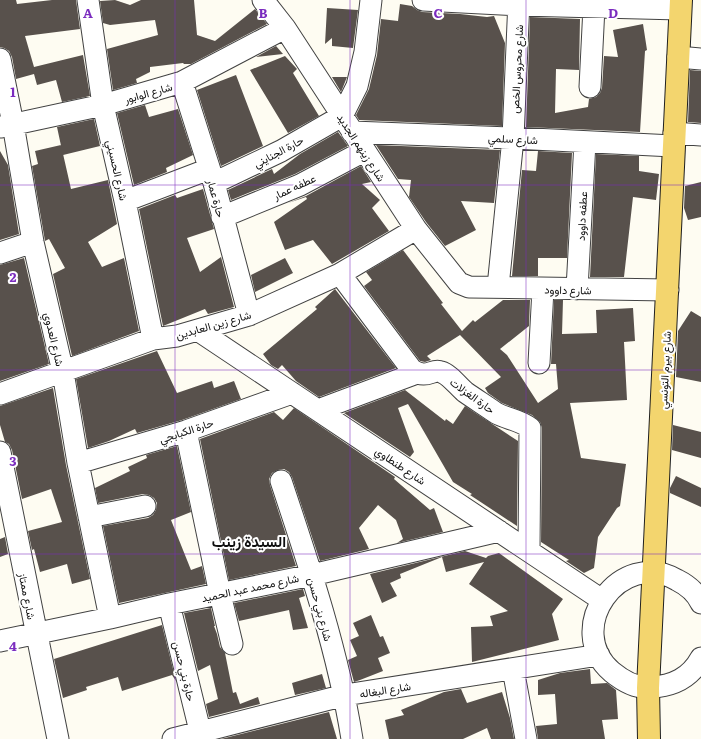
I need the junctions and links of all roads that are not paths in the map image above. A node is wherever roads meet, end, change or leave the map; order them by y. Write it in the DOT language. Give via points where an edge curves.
graph roads {
  1 [pos="88,0"];
  2 [pos="263,0"];
  3 [pos="371,0"];
  4 [pos="423,0"];
  5 [pos="519,2"];
  6 [pos="680,4"];
  7 [pos="594,7"];
  8 [pos="285,28"];
  9 [pos="678,57"];
  10 [pos="0,59"];
  11 [pos="701,59"];
  12 [pos="182,82"];
  13 [pos="590,87"];
  14 [pos="103,105"];
  15 [pos="347,124"];
  16 [pos="6,126"];
  17 [pos="701,136"];
  18 [pos="513,138"];
  19 [pos="674,140"];
  20 [pos="585,142"];
  21 [pos="364,151"];
  22 [pos="212,176"];
  23 [pos="125,201"];
  24 [pos="222,217"];
  25 [pos="416,230"];
  26 [pos="33,242"];
  27 [pos="0,253"];
  28 [pos="340,274"];
  29 [pos="468,287"];
  30 [pos="498,287"];
  31 [pos="542,289"];
  32 [pos="577,289"];
  33 [pos="668,290"];
  34 [pos="249,315"];
  35 [pos="199,331"];
  36 [pos="153,339"];
  37 [pos="539,363"];
  38 [pos="62,372"];
  39 [pos="417,373"];
  40 [pos="292,393"];
  41 [pos="0,394"];
  42 [pos="318,410"];
  43 [pos="186,431"];
  44 [pos="0,452"];
  45 [pos="78,463"];
  46 [pos="281,481"];
  47 [pos="144,506"];
  48 [pos="90,517"];
  49 [pos="499,531"];
  50 [pos="529,551"];
  51 [pos="654,573"];
  52 [pos="312,574"];
  53 [pos="220,594"];
  54 [pos="602,600"];
  55 [pos="701,602"];
  56 [pos="169,604"];
  57 [pos="110,618"];
  58 [pos="36,634"];
  59 [pos="0,641"];
  60 [pos="232,644"];
  61 [pos="600,655"];
  62 [pos="700,665"];
  63 [pos="513,669"];
  64 [pos="648,688"];
  65 [pos="345,695"];
  66 [pos="201,735"];
  67 [pos="58,739"];
  68 [pos="173,739"];
  69 [pos="352,739"];
  70 [pos="526,739"];
  71 [pos="649,739"];
  1 -- 14 [label="street, شارع الحسيني"];
  2 -- 8 [label="street, شارع زينهم الجديد"];
  3 -- 15 [label="street" via="365,52"];
  4 -- 5 [label="street"];
  5 -- 7 [label="street"];
  5 -- 18 [label="street, شارع محروس الخص"];
  6 -- 7 [label="street"];
  6 -- 9 [label="main road, شارع بيرم التونسي"];
  7 -- 13 [label="street"];
  8 -- 12 [label="street, شارع الوابور"];
  8 -- 15 [label="street, شارع زينهم الجديد"];
  9 -- 11 [label="street"];
  9 -- 19 [label="main road, شارع بيرم التونسي"];
  10 -- 16 [label="street, شارع العدوي"];
  12 -- 14 [label="street, شارع الوابور"];
  12 -- 22 [label="street, حارة عمار"];
  14 -- 16 [label="street, شارع الوابور"];
  14 -- 23 [label="street, شارع الحسيني"];
  15 -- 18 [label="street, شارع سلمي"];
  15 -- 21 [label="street, شارع زينهم الجديد"];
  15 -- 22 [label="street, حارة الجنايني"];
  16 -- 26 [label="street, شارع العدوي"];
  17 -- 19 [label="street, شارع سلمي"];
  18 -- 20 [label="street, شارع سلمي"];
  18 -- 30 [label="street, شارع محروس الخص"];
  19 -- 20 [label="street, شارع سلمي"];
  19 -- 33 [label="main road, شارع بيرم التونسي"];
  20 -- 32 [label="street, عطفه داوود"];
  21 -- 24 [label="street, عطفه عمار" via="300,185"];
  21 -- 25 [label="street, شارع زينهم الجديد"];
  22 -- 23 [label="street, حارة الجنايني"];
  22 -- 24 [label="street, حارة عمار"];
  23 -- 36 [label="street, شارع الحسيني"];
  24 -- 34 [label="street, حارة عمار"];
  25 -- 28 [label="street, شارع زين العابدين"];
  25 -- 29 [label="street, شارع زينهم الجديد" via="459,283"];
  26 -- 27 [label="street"];
  26 -- 38 [label="street, شارع العدوي"];
  28 -- 34 [label="street, شارع زين العابدين"];
  28 -- 39 [label="street" via="408,365"];
  29 -- 30 [label="street, شارع داوود"];
  30 -- 31 [label="street, شارع داوود"];
  31 -- 32 [label="street, شارع داوود"];
  31 -- 37 [label="street"];
  32 -- 33 [label="street, شارع داوود"];
  33 -- 51 [label="main road, شارع بيرم التونسي"];
  34 -- 35 [label="street, شارع زين العابدين"];
  35 -- 36 [label="street, شارع زين العابدين"];
  35 -- 40 [label="street, شارع طنطاوي"];
  36 -- 38 [label="street, شارع زين العابدين"];
  38 -- 41 [label="street, شارع زين العابدين"];
  38 -- 45 [label="street, شارع العدوي"];
  39 -- 42 [label="street"];
  39 -- 50 [label="street, حارة الغزلات" via="423,375 441,372 497,413 530,428"];
  40 -- 42 [label="street, شارع طنطاوي"];
  40 -- 43 [label="street, حارة الكبابجي"];
  42 -- 49 [label="street, شارع طنطاوي"];
  43 -- 45 [label="street, حارة الكبابجي"];
  43 -- 53 [label="street"];
  44 -- 58 [label="street, شارع ممتاز"];
  45 -- 48 [label="street, شارع العدوي"];
  46 -- 52 [label="street, شارع بني حسن"];
  47 -- 48 [label="street"];
  48 -- 57 [label="street, شارع العدوي"];
  49 -- 50 [label="street, شارع طنطاوي"];
  49 -- 52 [label="street, شارع محمد عبد الحميد"];
  50 -- 54 [label="street, شارع طنطاوي"];
  51 -- 54 [label="street" via="638,574 624,579 611,588"];
  51 -- 55 [label="street" via="671,576 687,585"];
  51 -- 64 [label="main road, شارع بيرم التونسي"];
  52 -- 53 [label="street, شارع محمد عبد الحميد"];
  52 -- 65 [label="street, شارع بني حسن"];
  53 -- 56 [label="street, شارع محمد عبد الحميد"];
  53 -- 60 [label="street"];
  54 -- 61 [label="street" via="596,613 594,628 595,642"];
  56 -- 57 [label="street, شارع محمد عبد الحميد"];
  56 -- 66 [label="street, حارة بني حسن"];
  57 -- 58 [label="street, شارع محمد عبد الحميد"];
  58 -- 59 [label="street, شارع محمد عبد الحميد"];
  58 -- 67 [label="street, شارع ممتاز"];
  61 -- 63 [label="street, شارع البغاله"];
  61 -- 64 [label="street" via="608,668 620,678 633,685"];
  62 -- 64 [label="street" via="667,686"];
  63 -- 65 [label="street, شارع البغاله"];
  63 -- 70 [label="street"];
  64 -- 71 [label="main road, شارع بيرم التونسي"];
  65 -- 66 [label="street, شارع البغاله"];
  65 -- 69 [label="street, شارع بني حسن"];
  66 -- 68 [label="street, شارع البغاله"];
}
